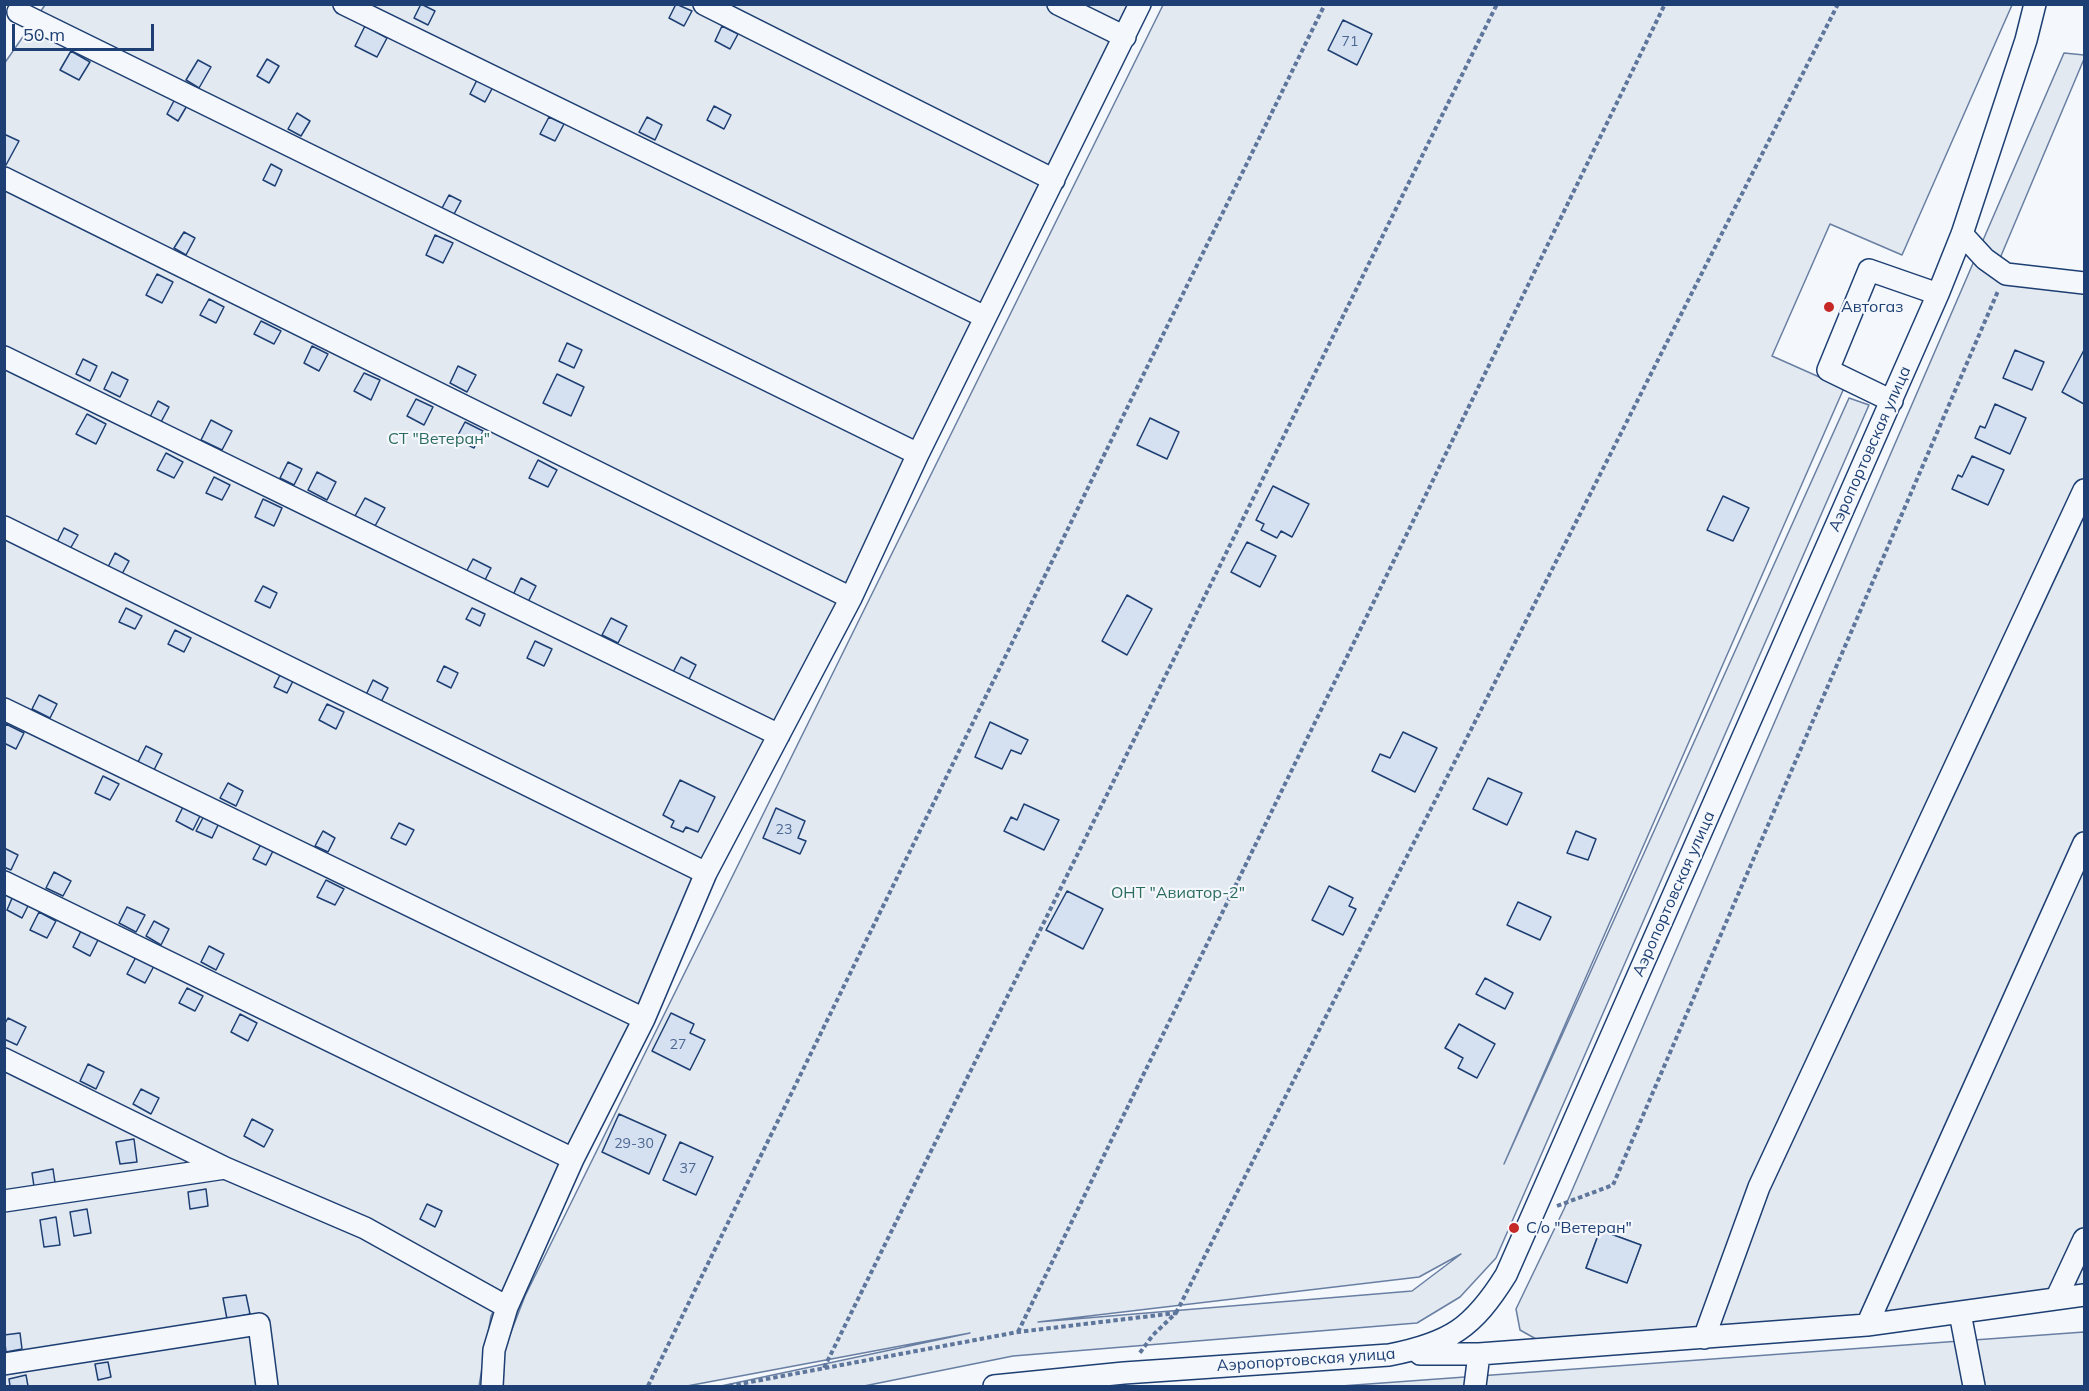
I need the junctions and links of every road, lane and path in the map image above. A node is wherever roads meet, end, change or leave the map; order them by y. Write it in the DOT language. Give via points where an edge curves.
graph roads {
  1 [pos="344,4"];
  2 [pos="704,4"];
  3 [pos="1058,4"];
  4 [pos="1140,4"];
  5 [pos="1325,4"];
  6 [pos="1497,4"];
  7 [pos="1665,4"];
  8 [pos="1838,4"];
  9 [pos="2035,4"];
  10 [pos="18,12"];
  11 [pos="1125,38"];
  12 [pos="4,178"];
  13 [pos="1054,180"];
  14 [pos="1962,234"];
  15 [pos="2006,274"];
  16 [pos="2085,283"];
  17 [pos="1938,294"];
  18 [pos="986,317"];
  19 [pos="4,357"];
  20 [pos="1892,401"];
  21 [pos="918,454"];
  22 [pos="2085,490"];
  23 [pos="4,527"];
  24 [pos="851,598"];
  25 [pos="4,709"];
  26 [pos="779,735"];
  27 [pos="2085,843"];
  28 [pos="706,873"];
  29 [pos="4,882"];
  30 [pos="644,1019"];
  31 [pos="4,1059"];
  32 [pos="573,1160"];
  33 [pos="225,1168"];
  34 [pos="4,1201"];
  35 [pos="1531,1216"];
  36 [pos="2085,1239"];
  37 [pos="2085,1295"];
  38 [pos="2056,1299"];
  39 [pos="507,1307"];
  40 [pos="1176,1313"];
  41 [pos="1959,1313"];
  42 [pos="1867,1325"];
  43 [pos="1018,1332"];
  44 [pos="1704,1338"];
  45 [pos="1479,1354"];
  46 [pos="1389,1355"];
  47 [pos="4,1364"];
  48 [pos="824,1368"];
  49 [pos="1124,1373"];
  50 [pos="1165,1378"];
  51 [pos="267,1386"];
  52 [pos="492,1386"];
  53 [pos="648,1386"];
  54 [pos="729,1386"];
  55 [pos="994,1386"];
  56 [pos="1476,1386"];
  57 [pos="1974,1386"];
  1 -- 18 [label="street"];
  2 -- 13 [label="street"];
  3 -- 11 [label="street"];
  4 -- 11 [label="street"];
  5 -- 53 [label="path"];
  6 -- 48 [label="path"];
  7 -- 43 [label="path"];
  8 -- 40 [label="path"];
  9 -- 14 [label="street, Аэропортовская улица"];
  10 -- 21 [label="street"];
  11 -- 13 [label="street"];
  12 -- 24 [label="street"];
  13 -- 18 [label="street"];
  14 -- 15 [label="street" via="1985,259"];
  14 -- 17 [label="street, Аэропортовская улица"];
  15 -- 16 [label="street"];
  15 -- 35 [label="path" via="1613,1185"];
  17 -- 20 [label="street, Аэропортовская улица"];
  17 -- 20 [label="street" via="1869,270 1828,370"];
  18 -- 21 [label="street"];
  19 -- 26 [label="street"];
  20 -- 35 [label="street, Аэропортовская улица"];
  21 -- 24 [label="street"];
  22 -- 44 [label="street" via="1759,1187"];
  23 -- 28 [label="street"];
  24 -- 26 [label="street"];
  25 -- 30 [label="street"];
  26 -- 28 [label="street"];
  27 -- 42 [label="street"];
  28 -- 30 [label="street"];
  29 -- 32 [label="street"];
  30 -- 32 [label="street"];
  31 -- 33 [label="street"];
  32 -- 39 [label="street"];
  33 -- 34 [label="street"];
  33 -- 39 [label="street" via="365,1228"];
  35 -- 46 [label="street, Аэропортовская улица" via="1506,1275 1472,1321 1440,1341"];
  36 -- 38 [label="street"];
  37 -- 38 [label="street"];
  38 -- 41 [label="street"];
  39 -- 52 [label="street" via="494,1350"];
  40 -- 43 [label="path"];
  40 -- 49 [label="path"];
  41 -- 42 [label="street"];
  41 -- 57 [label="street"];
  42 -- 44 [label="street"];
  43 -- 48 [label="path"];
  44 -- 45 [label="street"];
  45 -- 46 [label="street"];
  45 -- 56 [label="street"];
  46 -- 50 [label="street, Аэропортовская улица"];
  47 -- 51 [label="street" via="259,1324"];
  48 -- 54 [label="path"];
  49 -- 50 [label="street, Аэропортовская улица"];
  49 -- 55 [label="street, Аэропортовская улица"];
}
